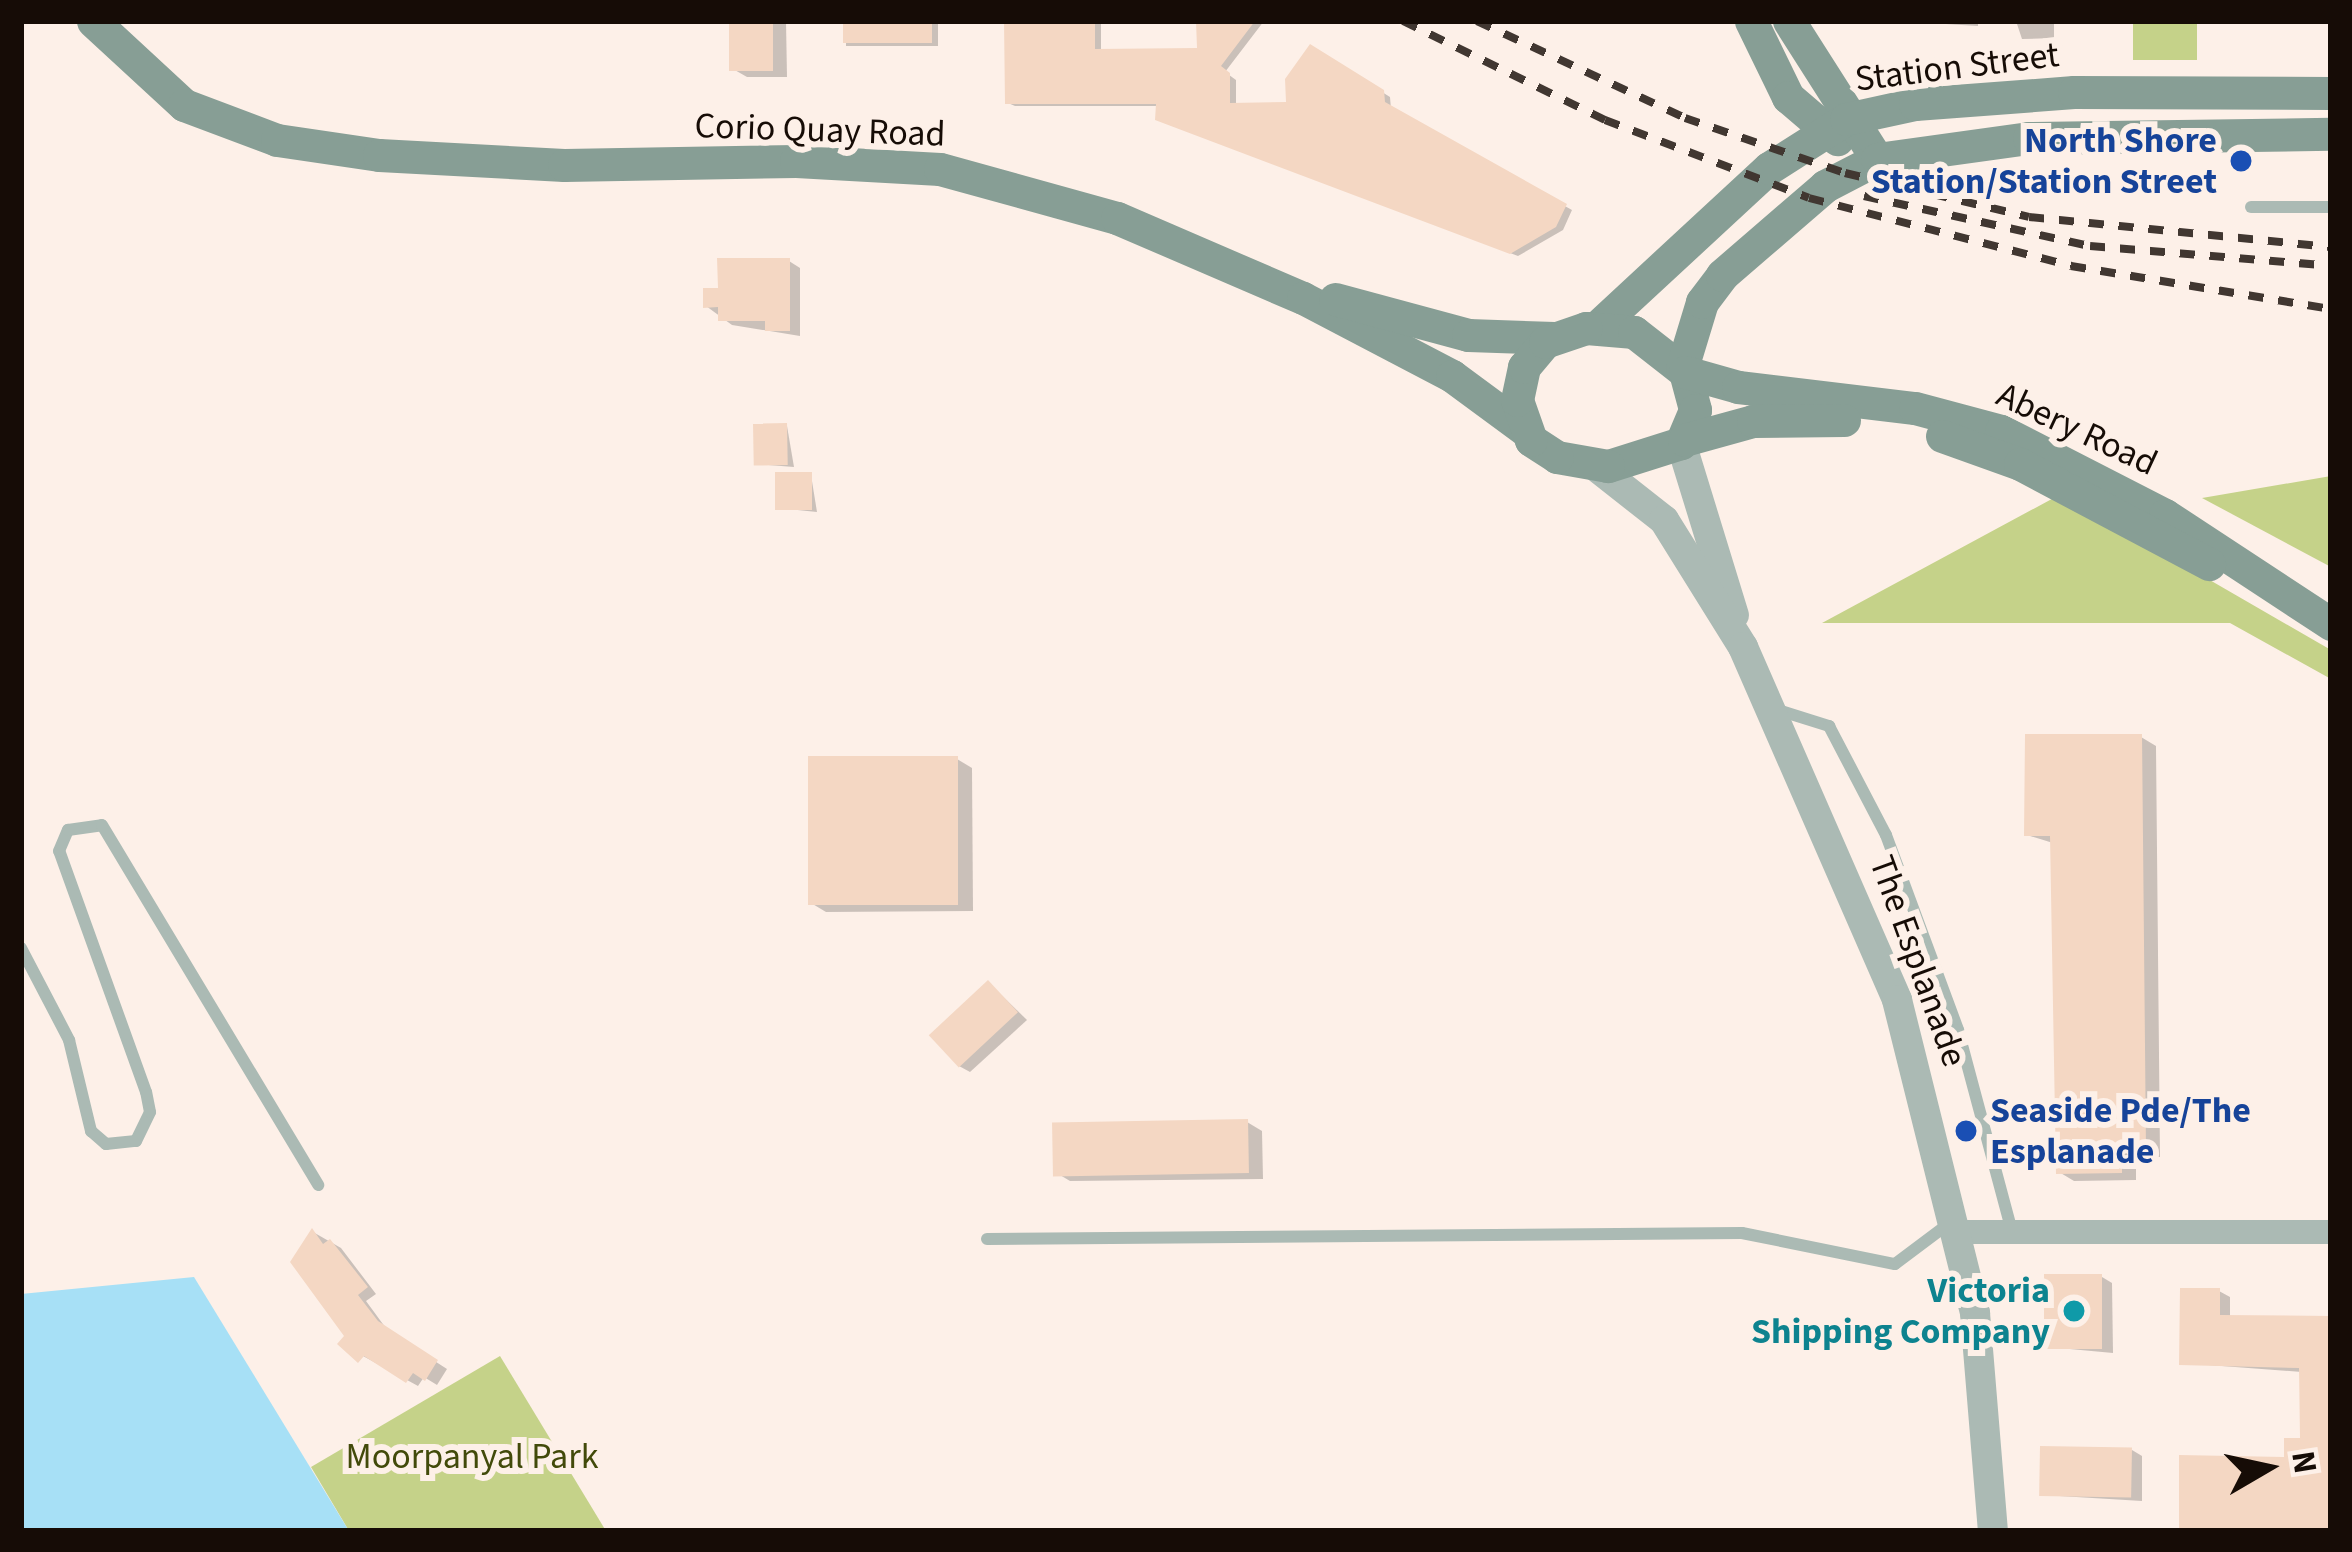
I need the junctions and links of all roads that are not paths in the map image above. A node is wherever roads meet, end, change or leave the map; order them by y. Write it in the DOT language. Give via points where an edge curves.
graph roads {
  1 [pos="68,21"];
  2 [pos="93,21"];
  3 [pos="1751,21"];
  4 [pos="1789,21"];
  5 [pos="2331,93"];
  6 [pos="1834,124"];
  7 [pos="2331,134"];
  8 [pos="1876,159"];
  9 [pos="564,165"];
  10 [pos="2251,207"];
  11 [pos="2331,207"];
  12 [pos="1269,281"];
  13 [pos="1598,327"];
  14 [pos="1554,338"];
  15 [pos="1684,370"];
  16 [pos="1523,429"];
  17 [pos="1682,442"];
  18 [pos="1594,465"];
  19 [pos="2272,589"];
  20 [pos="2331,624"];
  21 [pos="1743,647"];
  22 [pos="1774,709"];
  23 [pos="21,948"];
  24 [pos="318,1185"];
  25 [pos="1957,1225"];
  26 [pos="2331,1232"];
  27 [pos="2013,1233"];
  28 [pos="987,1239"];
  29 [pos="1993,1531"];
  1 -- 9 [label="main road, Corio Quay Road" via="162,115 264,158 426,175"];
  2 -- 9 [label="main road, Corio Quay Road" via="166,93 248,133 361,153"];
  3 -- 6 [label="main road" via="1787,97"];
  4 -- 6 [label="main road"];
  5 -- 6 [label="main road, Station Street" via="2055,93"];
  6 -- 8 [label="main road"];
  6 -- 13 [label="main road, Station Street" via="1755,180"];
  7 -- 8 [label="main road" via="2029,138"];
  8 -- 15 [label="main road" via="1826,186 1722,274 1702,302"];
  9 -- 12 [label="main road, Corio Quay Road" via="940,169 1117,218"];
  10 -- 11 [label="lane"];
  12 -- 14 [label="main road, Corio Quay Road" via="1468,335"];
  12 -- 16 [label="main road, Corio Quay Road" via="1452,376"];
  13 -- 14 [label="main road"];
  13 -- 15 [label="main road" via="1634,332"];
  14 -- 16 [label="main road" via="1535,351 1518,382"];
  15 -- 17 [label="main road" via="1695,401"];
  15 -- 19 [label="main road, Abery Road" via="1738,387 1915,408 2001,431 2165,515"];
  16 -- 18 [label="main road" via="1550,454"];
  17 -- 18 [label="main road" via="1633,463"];
  17 -- 19 [label="main road, Abery Road" via="1794,418 1921,430 2020,464 2147,534"];
  17 -- 21 [label="street, The Esplanade"];
  18 -- 21 [label="street, The Esplanade" via="1664,520"];
  19 -- 20 [label="main road, Abery Road"];
  21 -- 22 [label="street, The Esplanade"];
  22 -- 25 [label="street, The Esplanade" via="1897,1000"];
  22 -- 27 [label="lane" via="1829,726 1886,835 1958,1030"];
  23 -- 24 [label="lane" via="69,1040 91,1131 106,1144 136,1141 150,1112 146,1092 58,851 68,830 102,825"];
  25 -- 27 [label="street"];
  25 -- 28 [label="lane" via="1895,1264 1742,1233"];
  25 -- 29 [label="street, The Esplanade" via="1981,1361"];
  26 -- 27 [label="street"];
}
